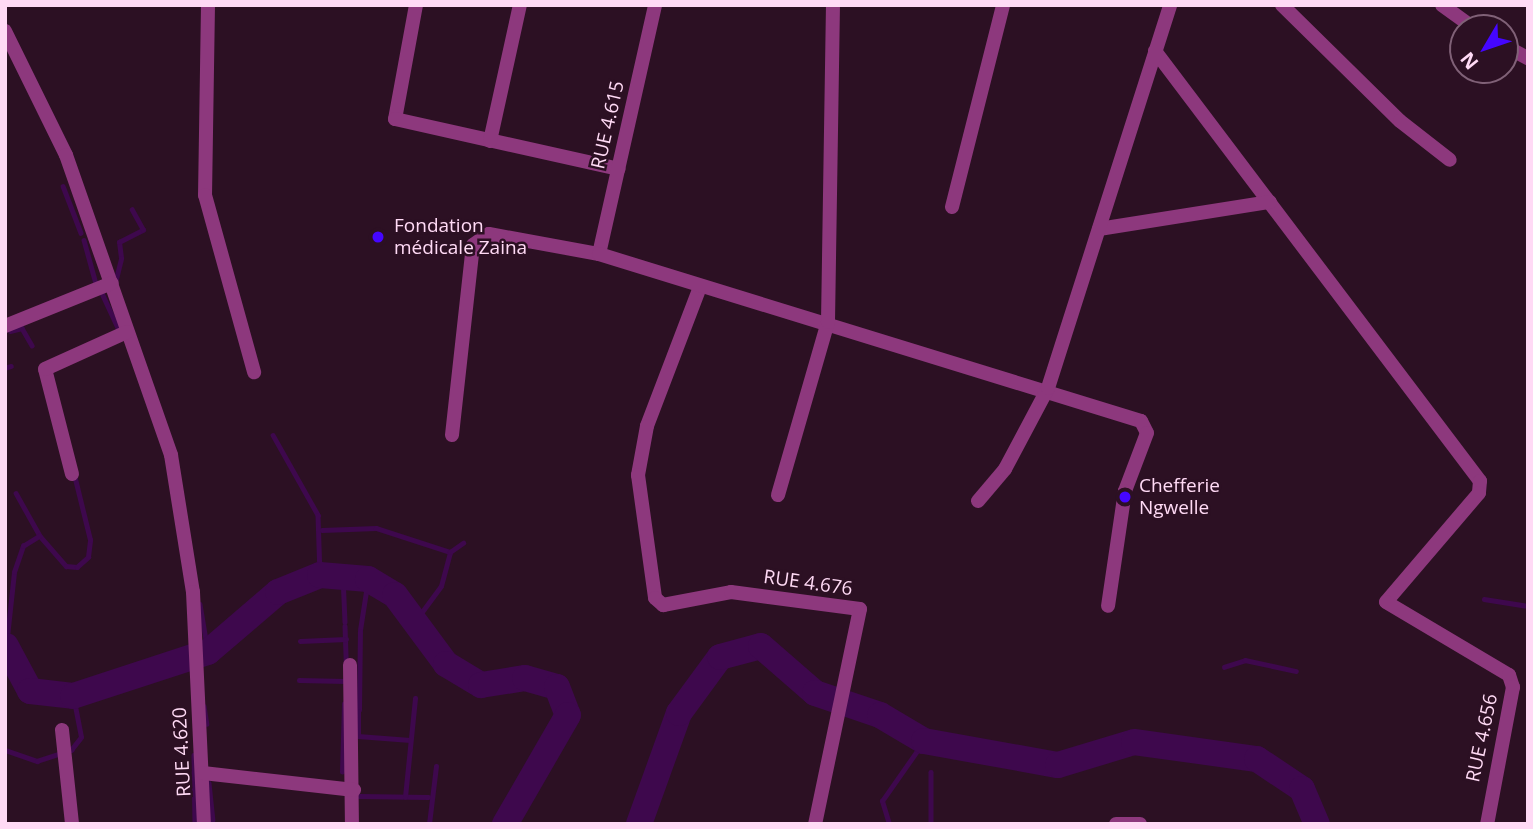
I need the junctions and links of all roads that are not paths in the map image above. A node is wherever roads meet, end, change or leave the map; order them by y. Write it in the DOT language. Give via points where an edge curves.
graph roads {
  1 [pos="208,5"];
  2 [pos="416,5"];
  3 [pos="520,5"];
  4 [pos="655,5"];
  5 [pos="833,5"];
  6 [pos="1003,5"];
  7 [pos="1170,5"];
  8 [pos="1282,5"];
  9 [pos="5,31"];
  10 [pos="1155,51"];
  11 [pos="490,141"];
  12 [pos="1450,160"];
  13 [pos="618,169"];
  14 [pos="1270,202"];
  15 [pos="953,207"];
  16 [pos="1099,229"];
  17 [pos="599,254"];
  18 [pos="112,283"];
  19 [pos="700,287"];
  20 [pos="828,322"];
  21 [pos="5,326"];
  22 [pos="127,332"];
  23 [pos="254,372"];
  24 [pos="1048,388"];
  25 [pos="452,435"];
  26 [pos="72,474"];
  27 [pos="778,495"];
  28 [pos="978,501"];
  29 [pos="1108,606"];
  30 [pos="350,665"];
  31 [pos="62,730"];
  32 [pos="203,773"];
  33 [pos="354,790"];
  34 [pos="72,824"];
  35 [pos="204,824"];
  36 [pos="352,824"];
  37 [pos="815,824"];
  38 [pos="1116,824"];
  39 [pos="1140,824"];
  40 [pos="1487,824"];
  1 -- 23 [label="street" via="205,195"];
  2 -- 11 [label="street" via="395,118"];
  3 -- 11 [label="street"];
  4 -- 13 [label="street, RUE 4.615"];
  5 -- 20 [label="street"];
  6 -- 15 [label="street"];
  7 -- 10 [label="street"];
  8 -- 12 [label="street" via="1400,121"];
  9 -- 18 [label="street, RUE 4.620" via="38,87"];
  10 -- 14 [label="street"];
  10 -- 16 [label="street"];
  11 -- 13 [label="street"];
  13 -- 17 [label="street, RUE 4.615"];
  14 -- 16 [label="street"];
  14 -- 40 [label="street, RUE 4.656" via="1480,481 1479,493 1386,602 1498,667 1513,687"];
  16 -- 24 [label="street"];
  17 -- 19 [label="street"];
  17 -- 25 [label="street" via="489,234 473,245"];
  18 -- 21 [label="street"];
  18 -- 22 [label="street, RUE 4.620"];
  19 -- 20 [label="street"];
  19 -- 37 [label="street, RUE 4.676" via="647,426 638,475 658,603 731,592 853,606 863,616 837,712"];
  20 -- 24 [label="street"];
  20 -- 27 [label="street"];
  22 -- 26 [label="street" via="45,369"];
  22 -- 32 [label="street, RUE 4.620" via="181,502"];
  24 -- 28 [label="street" via="1005,469"];
  24 -- 29 [label="street" via="1146,427 1124,499"];
  30 -- 33 [label="street"];
  31 -- 34 [label="street"];
  32 -- 33 [label="street"];
  32 -- 35 [label="street, RUE 4.620"];
  33 -- 36 [label="street"];
  38 -- 39 [label="street"];
}
